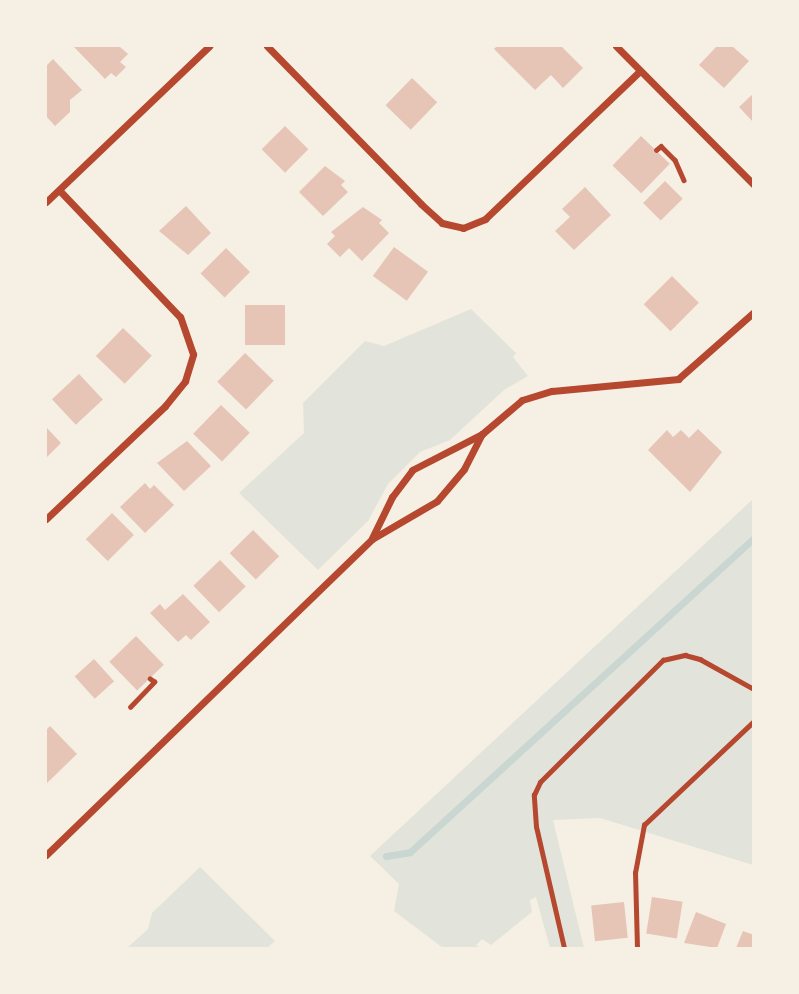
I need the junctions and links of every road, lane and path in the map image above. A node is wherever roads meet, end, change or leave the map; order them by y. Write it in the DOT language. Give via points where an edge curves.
graph roads {
  1 [pos="209,46"];
  2 [pos="267,46"];
  3 [pos="615,46"];
  4 [pos="640,71"];
  5 [pos="656,150"];
  6 [pos="684,180"];
  7 [pos="754,185"];
  8 [pos="59,190"];
  9 [pos="46,202"];
  10 [pos="754,312"];
  11 [pos="482,434"];
  12 [pos="46,519"];
  13 [pos="372,539"];
  14 [pos="150,679"];
  15 [pos="754,690"];
  16 [pos="130,706"];
  17 [pos="754,721"];
  18 [pos="46,855"];
  19 [pos="564,948"];
  20 [pos="637,948"];
  1 -- 8 [label="street"];
  2 -- 4 [label="street" via="421,204 442,223 463,228 485,219"];
  3 -- 4 [label="street"];
  4 -- 7 [label="street"];
  5 -- 6 [label="path" via="661,146 675,160"];
  8 -- 9 [label="street"];
  8 -- 12 [label="street" via="180,317 193,354 184,381 165,406"];
  10 -- 11 [label="street" via="678,379 538,394 510,408"];
  11 -- 13 [label="street" via="464,469 437,501"];
  11 -- 13 [label="street" via="412,470 392,497"];
  13 -- 18 [label="street"];
  14 -- 16 [label="path" via="154,682"];
  15 -- 19 [label="path" via="700,659 685,655 663,660 540,782 534,795 536,827"];
  17 -- 20 [label="path" via="644,825 635,873"];
}
